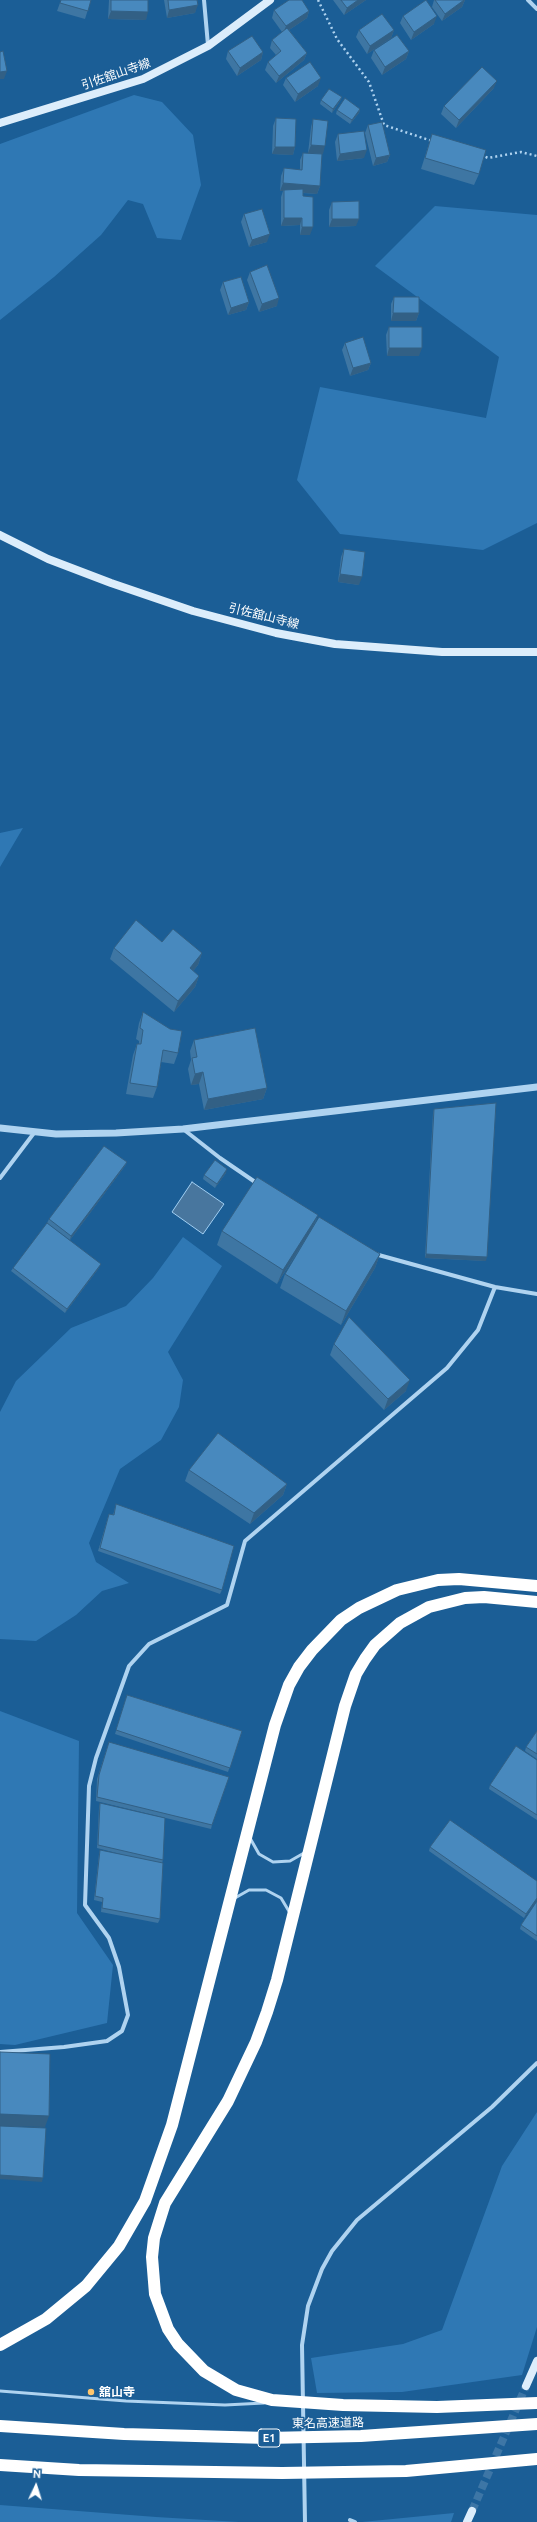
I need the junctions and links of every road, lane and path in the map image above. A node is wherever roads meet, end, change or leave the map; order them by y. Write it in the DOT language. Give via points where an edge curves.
graph roads {
  1 [pos="204,0"];
  2 [pos="270,0"];
  3 [pos="318,0"];
  4 [pos="528,0"];
  5 [pos="537,9"];
  6 [pos="208,46"];
  7 [pos="0,123"];
  8 [pos="436,142"];
  9 [pos="474,153"];
  10 [pos="537,156"];
  11 [pos="0,535"];
  12 [pos="537,652"];
  13 [pos="537,1087"];
  14 [pos="0,1128"];
  15 [pos="183,1129"];
  16 [pos="34,1133"];
  17 [pos="0,1178"];
  18 [pos="264,1188"];
  19 [pos="370,1253"];
  20 [pos="495,1287"];
  21 [pos="537,1294"];
  22 [pos="537,1586"];
  23 [pos="537,1602"];
  24 [pos="250,1822"];
  25 [pos="313,1838"];
  26 [pos="226,1914"];
  27 [pos="290,1929"];
  28 [pos="0,2052"];
  29 [pos="537,2063"];
  30 [pos="0,2345"];
  31 [pos="537,2361"];
  32 [pos="526,2386"];
  33 [pos="0,2391"];
  34 [pos="291,2402"];
  35 [pos="537,2403"];
  36 [pos="537,2424"];
  37 [pos="0,2426"];
  38 [pos="537,2459"];
  39 [pos="0,2465"];
  40 [pos="472,2511"];
  41 [pos="350,2520"];
  42 [pos="305,2522"];
  43 [pos="355,2522"];
  44 [pos="467,2522"];
  1 -- 6 [label="street"];
  2 -- 6 [label="main road, 引佐舘山寺線"];
  3 -- 8 [label="path" via="337,39 369,82 384,125"];
  4 -- 5 [label="street"];
  6 -- 7 [label="main road, 引佐舘山寺線" via="143,80"];
  9 -- 10 [label="path" via="488,158 521,152"];
  11 -- 12 [label="main road, 引佐舘山寺線" via="48,559 111,584 193,611 276,633 335,644 442,652"];
  13 -- 15 [label="street"];
  14 -- 16 [label="street"];
  15 -- 16 [label="street" via="116,1134"];
  15 -- 18 [label="street"];
  16 -- 17 [label="street"];
  19 -- 20 [label="street"];
  20 -- 21 [label="street"];
  20 -- 28 [label="street" via="478,1330 447,1368 245,1541 227,1605 149,1644 129,1666 96,1758 89,1786 85,1905 109,1938 119,1968 128,2015 122,2031 107,2041"];
  22 -- 24 [label="highway" via="480,1580 438,1580 397,1590 377,1598 342,1620 312,1650 289,1686 275,1725"];
  23 -- 25 [label="highway" via="484,1597 446,1602 429,1607 400,1623 375,1646 365,1659 350,1689"];
  24 -- 25 [label="lane" via="249,1831 253,1847 273,1862 298,1858 310,1846"];
  24 -- 26 [label="highway"];
  25 -- 27 [label="highway"];
  26 -- 27 [label="lane" via="229,1906 241,1893 249,1890 266,1890 278,1895 286,1904 290,1912"];
  26 -- 30 [label="highway" via="172,2125 155,2177 133,2224 103,2267 76,2294 46,2319"];
  27 -- 34 [label="highway" via="277,1980 256,2042 228,2101 165,2203 154,2238 152,2257 153,2282 161,2312 172,2334 190,2359 204,2371 236,2390 272,2400"];
  29 -- 42 [label="street" via="492,2107 371,2206 344,2235 322,2268 308,2306 302,2345"];
  31 -- 32 [label="main road"];
  33 -- 34 [label="lane" via="126,2401 225,2405"];
  34 -- 35 [label="highway" via="390,2407"];
  36 -- 37 [label="highway, 東名高速道路 / E1" via="361,2436 267,2438 124,2434"];
  38 -- 39 [label="highway" via="406,2471 282,2473 80,2470"];
  40 -- 44 [label="main road"];
  41 -- 43 [label="street"];
}
